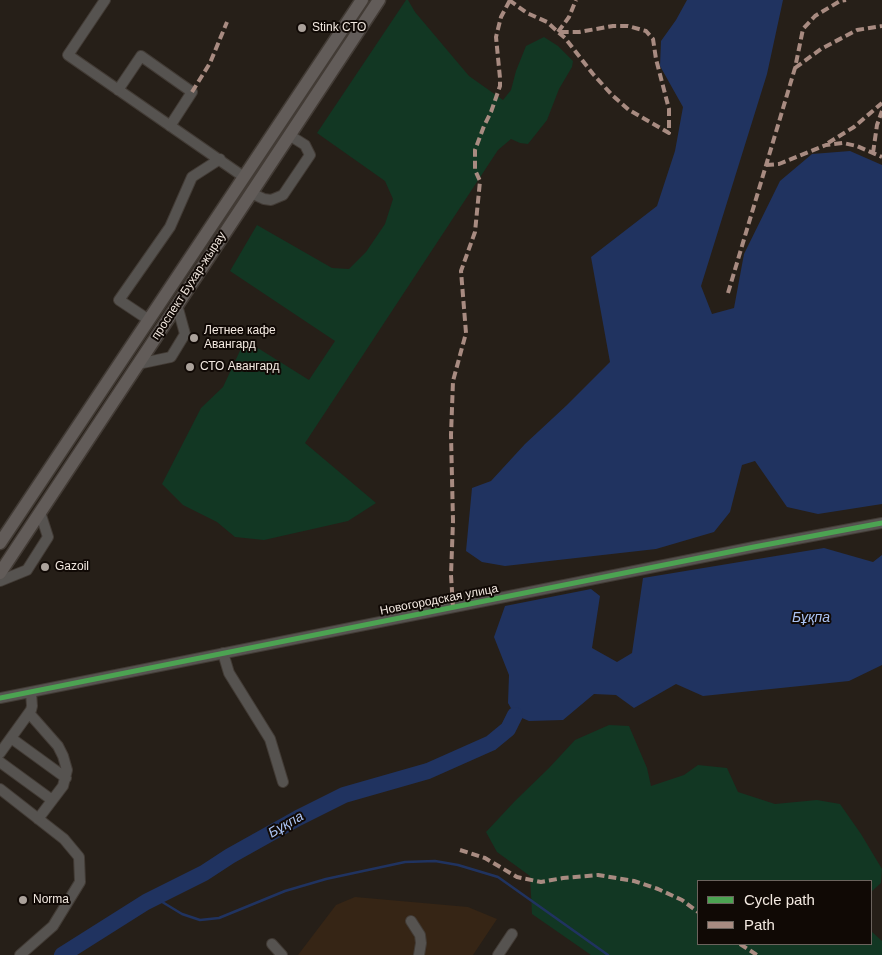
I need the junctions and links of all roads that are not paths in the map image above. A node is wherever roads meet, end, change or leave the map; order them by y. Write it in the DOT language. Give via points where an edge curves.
graph roads {
  1 [pos="105,0"];
  2 [pos="362,0"];
  3 [pos="378,0"];
  4 [pos="118,90"];
  5 [pos="170,126"];
  6 [pos="289,135"];
  7 [pos="220,159"];
  8 [pos="244,177"];
  9 [pos="251,192"];
  10 [pos="177,305"];
  11 [pos="149,320"];
  12 [pos="161,328"];
  13 [pos="138,364"];
  14 [pos="40,512"];
  15 [pos="882,523"];
  16 [pos="0,543"];
  17 [pos="0,573"];
  18 [pos="0,581"];
  19 [pos="223,653"];
  20 [pos="31,692"];
  21 [pos="0,698"];
  22 [pos="29,714"];
  23 [pos="11,738"];
  24 [pos="0,754"];
  25 [pos="0,762"];
  26 [pos="66,778"];
  27 [pos="283,782"];
  28 [pos="0,789"];
  29 [pos="52,800"];
  30 [pos="38,819"];
  31 [pos="411,921"];
  32 [pos="512,934"];
  33 [pos="272,944"];
  34 [pos="20,955"];
  35 [pos="282,955"];
  36 [pos="419,955"];
  37 [pos="498,955"];
  1 -- 4 [label="street" via="68,55"];
  2 -- 8 [label="main road, проспект Бухар-жырау"];
  3 -- 6 [label="main road, проспект Бухар-жырау"];
  4 -- 5 [label="street"];
  4 -- 5 [label="street" via="142,56 192,92"];
  5 -- 7 [label="street"];
  6 -- 9 [label="main road, проспект Бухар-жырау"];
  6 -- 9 [label="street" via="305,146 310,155 294,179 279,198 264,199"];
  7 -- 8 [label="street"];
  7 -- 11 [label="street" via="192,177 170,227 119,300"];
  8 -- 11 [label="main road, проспект Бухар-жырау"];
  9 -- 10 [label="main road, проспект Бухар-жырау"];
  10 -- 12 [label="main road, проспект Бухар-жырау"];
  10 -- 13 [label="street" via="185,334 171,356"];
  11 -- 12 [label="main road"];
  11 -- 16 [label="main road, проспект Бухар-жырау"];
  12 -- 13 [label="main road, проспект Бухар-жырау"];
  13 -- 14 [label="main road, проспект Бухар-жырау"];
  14 -- 17 [label="main road, проспект Бухар-жырау"];
  14 -- 18 [label="street" via="48,537 27,570"];
  15 -- 19 [label="street, Новогородская улица"];
  19 -- 20 [label="street, Новогородская улица"];
  19 -- 27 [label="street" via="229,673 270,739"];
  20 -- 21 [label="street, Новогородская улица"];
  20 -- 22 [label="street"];
  22 -- 23 [label="street"];
  22 -- 26 [label="street" via="64,756"];
  23 -- 24 [label="street"];
  23 -- 26 [label="street"];
  25 -- 29 [label="street"];
  26 -- 29 [label="street"];
  28 -- 30 [label="street"];
  29 -- 30 [label="street"];
  30 -- 34 [label="street" via="79,857 80,882 53,926"];
  31 -- 36 [label="street" via="422,943"];
  32 -- 37 [label="street"];
  33 -- 35 [label="street"];
}
